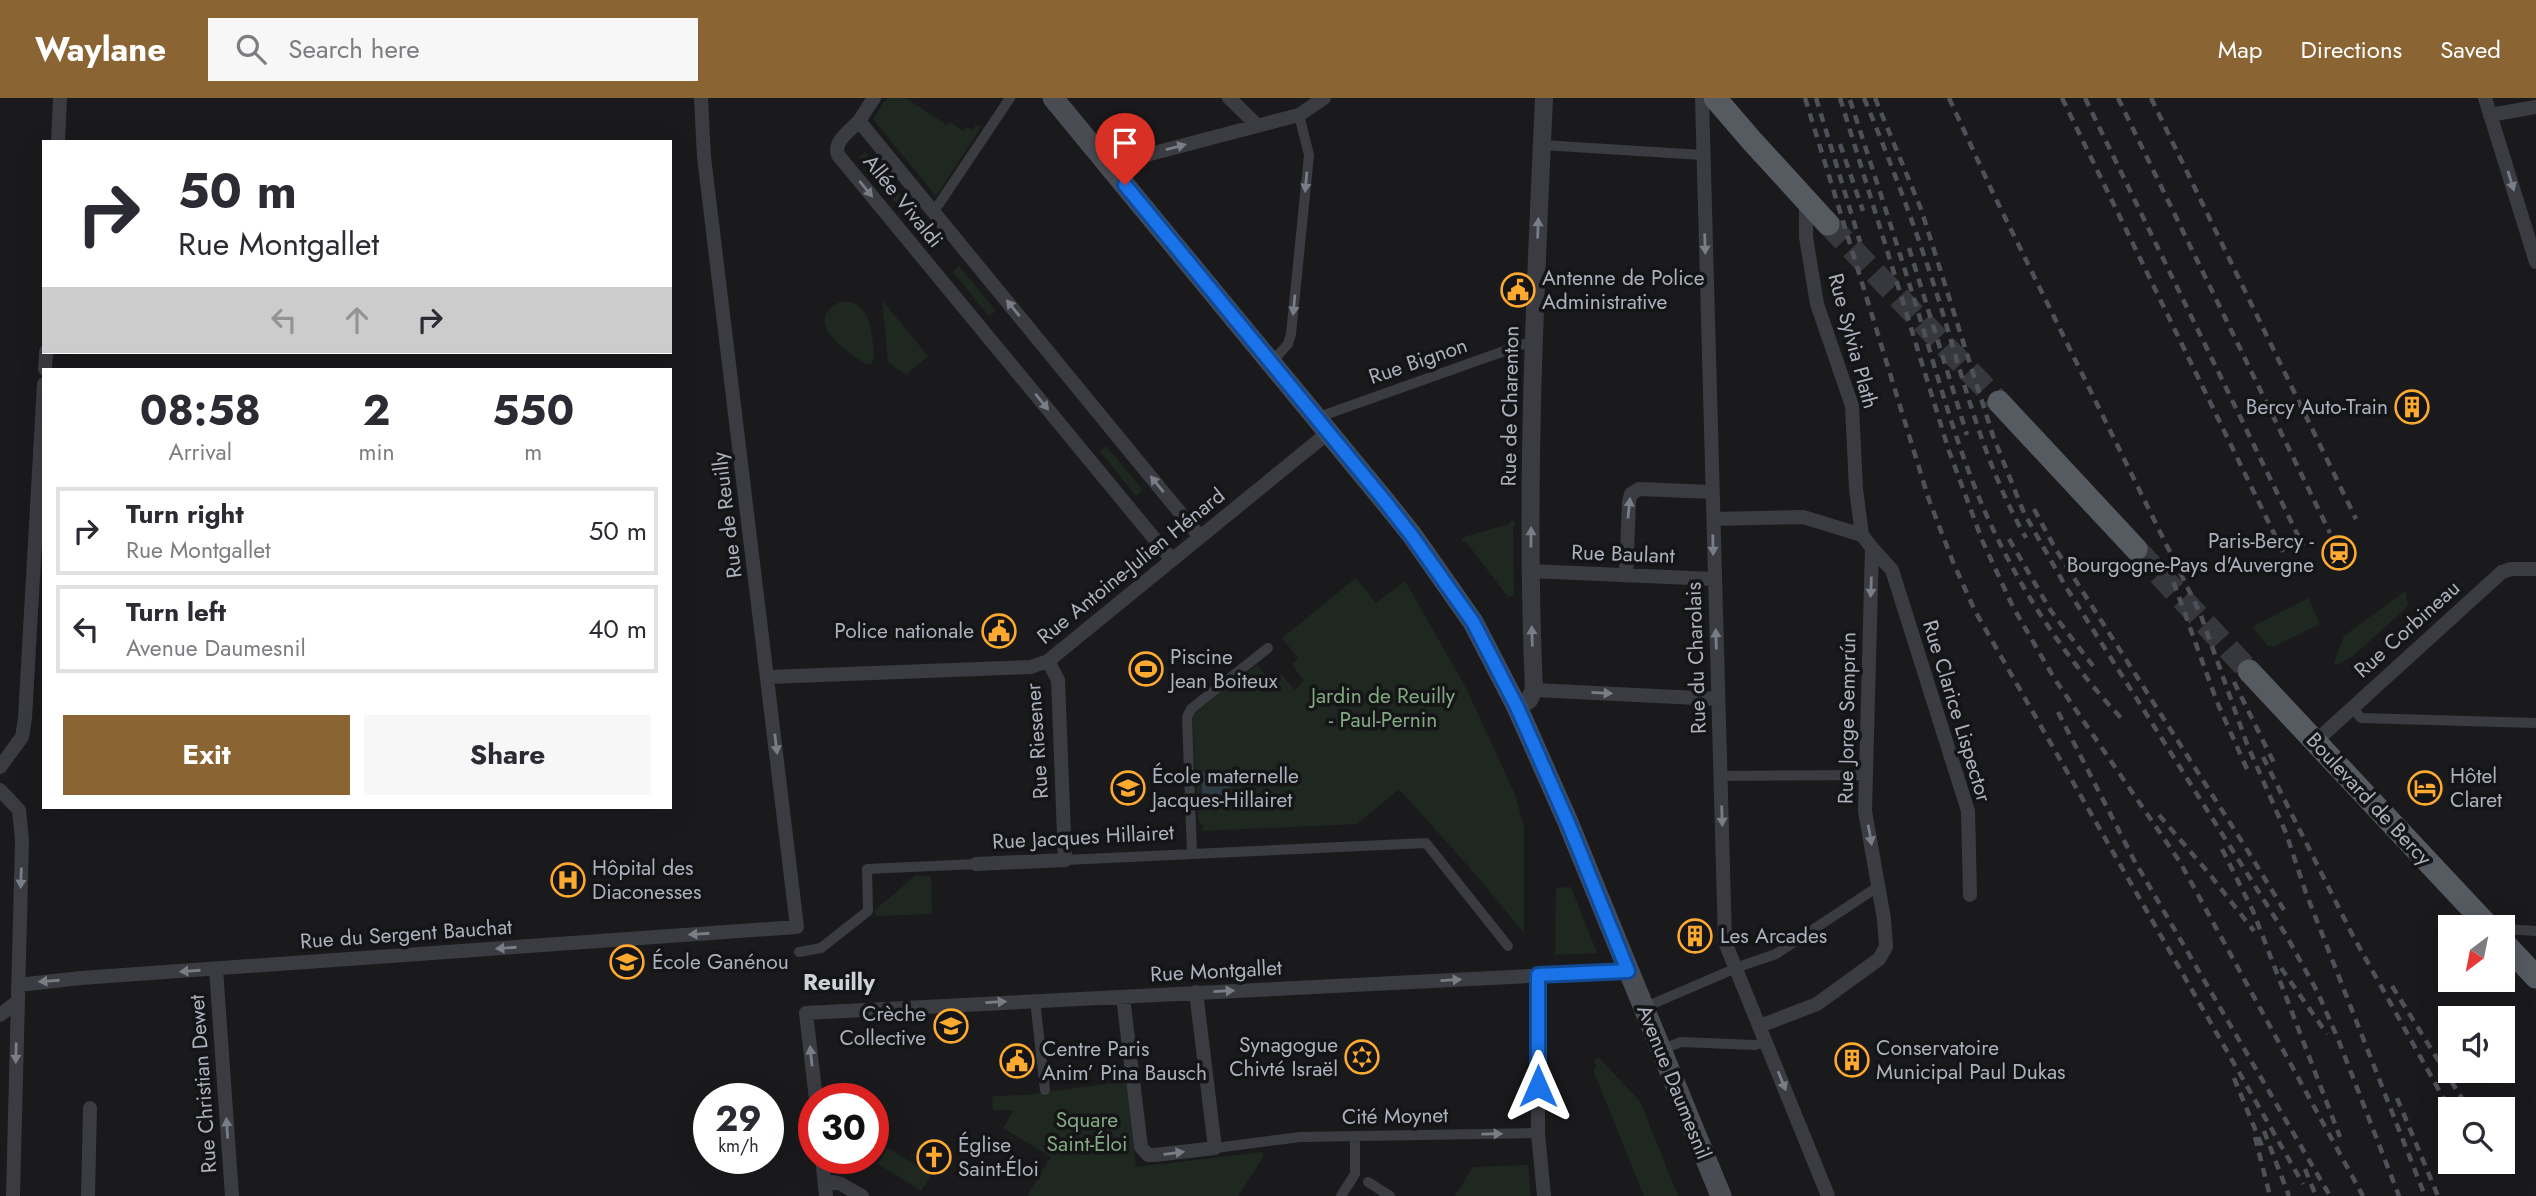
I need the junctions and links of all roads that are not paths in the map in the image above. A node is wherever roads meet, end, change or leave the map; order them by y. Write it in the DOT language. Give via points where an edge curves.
graph roads {
  1 [pos="60,98"];
  2 [pos="701,98"];
  3 [pos="874,98"];
  4 [pos="1010,98"];
  5 [pos="1053,98"];
  6 [pos="1229,98"];
  7 [pos="1324,98"];
  8 [pos="1544,98"];
  9 [pos="1702,98"];
  10 [pos="1715,98"];
  11 [pos="2485,98"];
  12 [pos="2536,107"];
  13 [pos="2490,115"];
  14 [pos="1299,116"];
  15 [pos="859,121"];
  16 [pos="1257,125"];
  17 [pos="58,140"];
  18 [pos="1542,145"];
  19 [pos="1702,155"];
  20 [pos="1114,173"];
  21 [pos="1806,200"];
  22 [pos="933,210"];
  23 [pos="1828,224"];
  24 [pos="2536,262"];
  25 [pos="1534,345"];
  26 [pos="1271,363"];
  27 [pos="1999,401"];
  28 [pos="42,421"];
  29 [pos="1323,425"];
  30 [pos="1712,492"];
  31 [pos="1713,519"];
  32 [pos="1862,536"];
  33 [pos="1200,537"];
  34 [pos="1872,548"];
  35 [pos="2136,549"];
  36 [pos="1172,560"];
  37 [pos="2536,569"];
  38 [pos="1530,571"];
  39 [pos="1626,576"];
  40 [pos="1714,579"];
  41 [pos="1268,648"];
  42 [pos="1048,661"];
  43 [pos="2249,671"];
  44 [pos="768,677"];
  45 [pos="1534,690"];
  46 [pos="1718,699"];
  47 [pos="1517,707"];
  48 [pos="2352,708"];
  49 [pos="2536,723"];
  50 [pos="2316,741"];
  51 [pos="0,767"];
  52 [pos="1865,775"];
  53 [pos="1720,776"];
  54 [pos="0,790"];
  55 [pos="1192,853"];
  56 [pos="1065,860"];
  57 [pos="976,864"];
  58 [pos="1879,886"];
  59 [pos="1970,895"];
  60 [pos="2479,915"];
  61 [pos="797,927"];
  62 [pos="2515,930"];
  63 [pos="2536,931"];
  64 [pos="1508,946"];
  65 [pos="799,952"];
  66 [pos="2515,955"];
  67 [pos="1735,968"];
  68 [pos="216,969"];
  69 [pos="1628,971"];
  70 [pos="1538,975"];
  71 [pos="2536,977"];
  72 [pos="18,985"];
  73 [pos="1196,992"];
  74 [pos="1123,997"];
  75 [pos="1035,1000"];
  76 [pos="18,1001"];
  77 [pos="1643,1008"];
  78 [pos="0,1015"];
  79 [pos="1760,1026"];
  80 [pos="1766,1042"];
  81 [pos="1660,1050"];
  82 [pos="814,1083"];
  83 [pos="1045,1090"];
  84 [pos="90,1108"];
  85 [pos="1538,1133"];
  86 [pos="1355,1136"];
  87 [pos="1215,1148"];
  88 [pos="824,1174"];
  89 [pos="825,1180"];
  90 [pos="1368,1182"];
  91 [pos="13,1196"];
  92 [pos="88,1196"];
  93 [pos="232,1196"];
  94 [pos="826,1196"];
  95 [pos="862,1196"];
  96 [pos="1341,1196"];
  97 [pos="1390,1196"];
  98 [pos="1545,1196"];
  99 [pos="1721,1196"];
  100 [pos="1828,1196"];
  1 -- 17 [label="street"];
  2 -- 44 [label="street, Rue de Reuilly" via="704,157"];
  3 -- 15 [label="street"];
  4 -- 22 [label="street"];
  5 -- 20 [label="main road, Avenue Daumesnil"];
  6 -- 16 [label="street"];
  7 -- 14 [label="street"];
  8 -- 18 [label="street, Rue de Charenton"];
  9 -- 19 [label="street, Rue du Charolais"];
  10 -- 21 [label="main road"];
  11 -- 13 [label="street"];
  12 -- 13 [label="street"];
  13 -- 24 [label="street, one-way"];
  14 -- 16 [label="street"];
  14 -- 26 [label="street, one-way" via="1308,155 1291,334"];
  15 -- 22 [label="street, Allée Vivaldi"];
  15 -- 36 [label="street, Allée Vivaldi, one-way" via="838,143 838,155"];
  20 -- 16 [label="street, one-way" via="1135,158"];
  18 -- 19 [label="street"];
  25 -- 18 [label="street, Rue de Charenton, one-way"];
  19 -- 30 [label="street, Rue du Charolais, one-way"];
  20 -- 26 [label="main road, Avenue Daumesnil"];
  21 -- 23 [label="main road"];
  21 -- 32 [label="street, Rue Sylvia Plath" via="1818,304 1852,406"];
  33 -- 22 [label="street, Allée Vivaldi, one-way"];
  25 -- 29 [label="street, Rue Bignon" via="1524,344"];
  38 -- 25 [label="street, Rue de Charenton, one-way"];
  26 -- 29 [label="main road, Avenue Daumesnil"];
  27 -- 35 [label="main road"];
  28 -- 51 [label="street" via="26,718 22,737"];
  29 -- 33 [label="street, Rue Antoine-Julien Hénard"];
  29 -- 47 [label="main road, Avenue Daumesnil" via="1412,536 1473,622"];
  30 -- 31 [label="street, Rue du Charolais"];
  39 -- 30 [label="street, one-way" via="1633,492"];
  31 -- 32 [label="street" via="1803,517"];
  31 -- 40 [label="street, Rue du Charolais, one-way"];
  32 -- 34 [label="street"];
  33 -- 36 [label="street, Rue Antoine-Julien Hénard"];
  34 -- 52 [label="street, Rue Jorge Semprún, one-way"];
  34 -- 59 [label="street, Rue Clarice Lispector" via="1892,570 1968,811"];
  36 -- 42 [label="street, Rue Antoine-Julien Hénard"];
  37 -- 48 [label="street, Rue Corbineau" via="2502,572"];
  38 -- 39 [label="street, Rue Baulant"];
  45 -- 38 [label="street, Rue de Charenton, one-way"];
  39 -- 40 [label="street, Rue Baulant"];
  46 -- 40 [label="street, Rue du Charolais, one-way"];
  41 -- 55 [label="street" via="1187,717"];
  42 -- 44 [label="street, Rue Antoine-Julien Hénard" via="1031,667"];
  42 -- 56 [label="street, Rue Riesener" via="1058,680"];
  43 -- 50 [label="main road, Boulevard de Bercy"];
  44 -- 61 [label="street, Rue de Reuilly, one-way"];
  45 -- 46 [label="street, one-way"];
  45 -- 47 [label="street" via="1529,700"];
  46 -- 53 [label="street, Rue du Charolais"];
  47 -- 69 [label="main road, Avenue Daumesnil"];
  48 -- 49 [label="street" via="2361,718"];
  48 -- 50 [label="street, Rue Corbineau"];
  50 -- 60 [label="main road, Boulevard de Bercy"];
  52 -- 53 [label="street"];
  52 -- 58 [label="street, Rue Jorge Semprún, one-way" via="1866,811"];
  53 -- 67 [label="street, Rue du Charolais, one-way" via="1725,942"];
  54 -- 72 [label="street, one-way" via="21,818"];
  55 -- 56 [label="street, Rue Jacques Hillairet"];
  55 -- 64 [label="street, Rue Jacques Hillairet" via="1426,843"];
  56 -- 57 [label="street, Rue Jacques Hillairet"];
  57 -- 65 [label="street, Rue Jacques Hillairet" via="867,869 868,911 821,947"];
  58 -- 67 [label="street" via="1776,954"];
  58 -- 79 [label="street, Rue Jorge Semprún" via="1886,947 1879,959 1817,1004"];
  61 -- 68 [label="street, Rue du Sergent Bauchat, one-way"];
  62 -- 63 [label="street"];
  66 -- 71 [label="main road"];
  67 -- 77 [label="street"];
  67 -- 79 [label="street, Rue du Charolais"];
  68 -- 72 [label="street, Rue du Sergent Bauchat, one-way"];
  93 -- 68 [label="street, Rue Christian Dewet, one-way"];
  69 -- 70 [label="street, Rue Montgallet"];
  69 -- 77 [label="main road, Avenue Daumesnil"];
  73 -- 70 [label="street, Rue Montgallet, one-way"];
  70 -- 85 [label="street"];
  72 -- 76 [label="street"];
  73 -- 74 [label="street, Rue Montgallet"];
  73 -- 87 [label="street"];
  74 -- 75 [label="street, Rue Montgallet"];
  74 -- 87 [label="street, one-way" via="1143,1151 1148,1155"];
  82 -- 75 [label="street, Rue Montgallet, one-way" via="806,1013"];
  75 -- 83 [label="street"];
  76 -- 78 [label="street"];
  76 -- 91 [label="street, one-way"];
  77 -- 81 [label="main road, Avenue Daumesnil"];
  79 -- 80 [label="street, Rue du Charolais"];
  80 -- 81 [label="street" via="1681,1042"];
  80 -- 100 [label="street, Rue du Charolais, one-way"];
  81 -- 99 [label="main road, Avenue Daumesnil"];
  84 -- 92 [label="street"];
  86 -- 85 [label="street, Cité Moynet, one-way"];
  85 -- 98 [label="street"];
  86 -- 87 [label="street, Cité Moynet" via="1300,1137"];
  86 -- 96 [label="street" via="1355,1174"];
  88 -- 89 [label="street"];
  89 -- 94 [label="street"];
  89 -- 95 [label="street"];
  90 -- 97 [label="street"];
}
